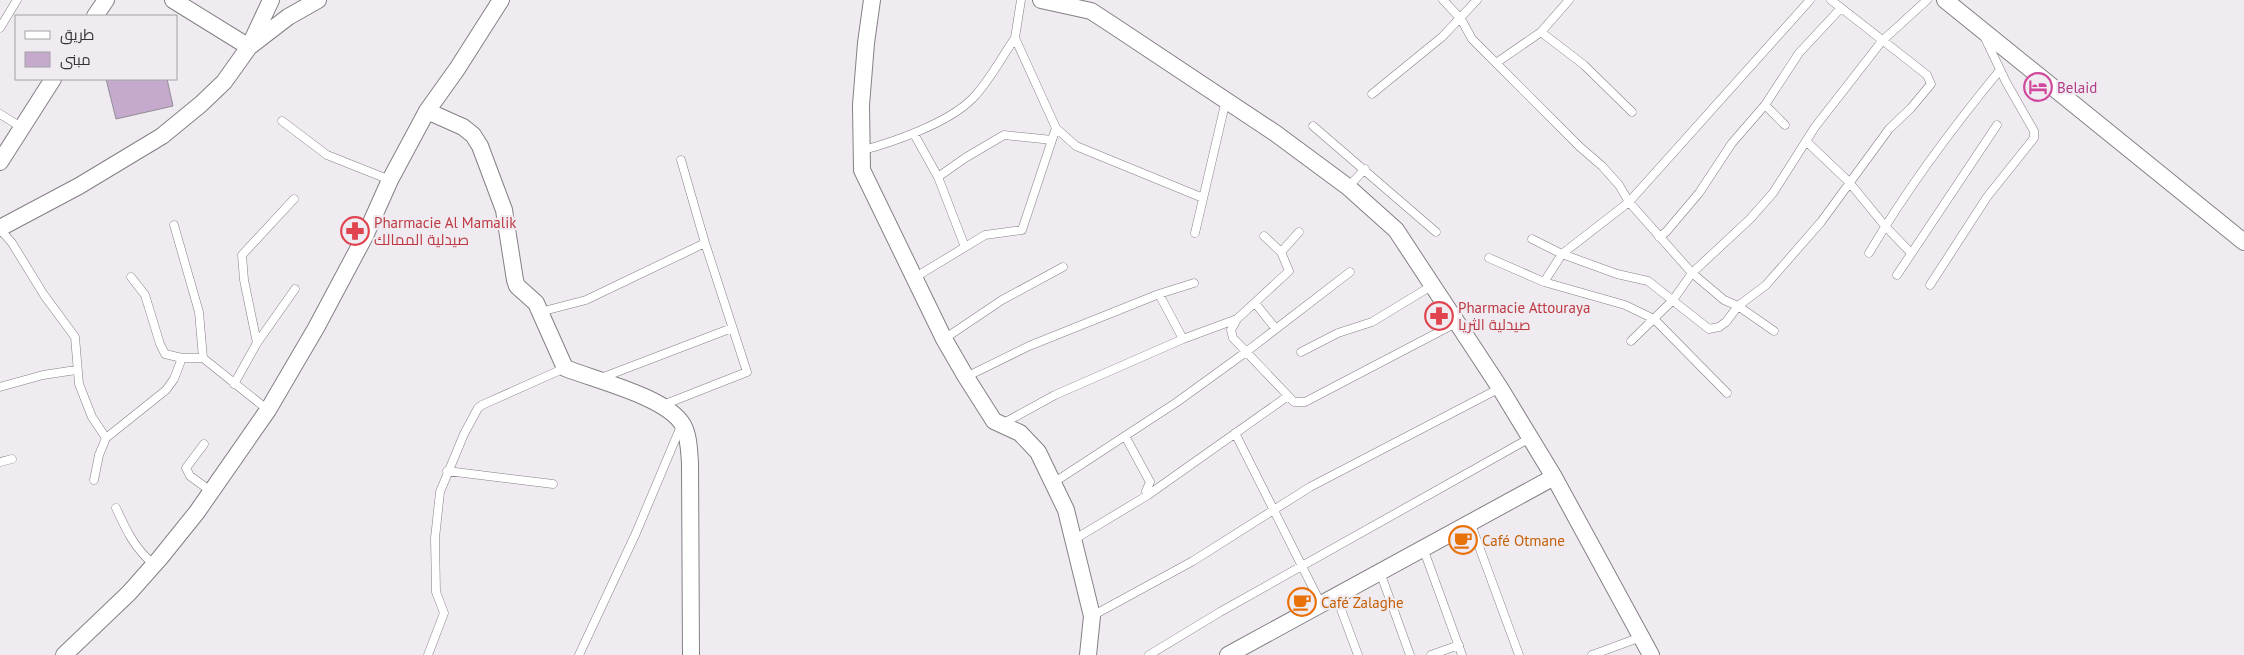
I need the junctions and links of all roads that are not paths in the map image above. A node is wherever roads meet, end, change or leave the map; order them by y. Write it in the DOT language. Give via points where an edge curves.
graph roads {
  1 [pos="17,0"];
  2 [pos="106,0"];
  3 [pos="174,0"];
  4 [pos="271,0"];
  5 [pos="318,0"];
  6 [pos="502,0"];
  7 [pos="872,0"];
  8 [pos="1021,0"];
  9 [pos="1041,0"];
  10 [pos="1444,0"];
  11 [pos="1477,0"];
  12 [pos="1569,0"];
  13 [pos="1810,0"];
  14 [pos="1831,0"];
  15 [pos="1927,0"];
  16 [pos="1945,0"];
  17 [pos="1841,8"];
  18 [pos="96,15"];
  19 [pos="1461,19"];
  20 [pos="0,28"];
  21 [pos="1981,30"];
  22 [pos="1541,32"];
  23 [pos="1015,38"];
  24 [pos="1882,41"];
  25 [pos="249,47"];
  26 [pos="1496,63"];
  27 [pos="2000,70"];
  28 [pos="52,80"];
  29 [pos="1372,94"];
  30 [pos="1226,100"];
  31 [pos="1765,105"];
  32 [pos="427,111"];
  33 [pos="1632,112"];
  34 [pos="0,114"];
  35 [pos="282,121"];
  36 [pos="1785,125"];
  37 [pos="1997,125"];
  38 [pos="1313,126"];
  39 [pos="21,127"];
  40 [pos="1056,128"];
  41 [pos="914,134"];
  42 [pos="1052,140"];
  43 [pos="1806,141"];
  44 [pos="860,151"];
  45 [pos="681,160"];
  46 [pos="0,162"];
  47 [pos="1365,169"];
  48 [pos="938,177"];
  49 [pos="390,180"];
  50 [pos="1849,182"];
  51 [pos="1348,187"];
  52 [pos="1203,198"];
  53 [pos="294,199"];
  54 [pos="1629,202"];
  55 [pos="174,225"];
  56 [pos="1884,226"];
  57 [pos="0,229"];
  58 [pos="1298,232"];
  59 [pos="1436,232"];
  60 [pos="1195,233"];
  61 [pos="1264,236"];
  62 [pos="1659,237"];
  63 [pos="1532,239"];
  64 [pos="705,242"];
  65 [pos="2244,242"];
  66 [pos="965,247"];
  67 [pos="1281,252"];
  68 [pos="1869,253"];
  69 [pos="1911,253"];
  70 [pos="1562,254"];
  71 [pos="1489,258"];
  72 [pos="1063,267"];
  73 [pos="1350,272"];
  74 [pos="1692,273"];
  75 [pos="1897,275"];
  76 [pos="130,277"];
  77 [pos="914,278"];
  78 [pos="1544,282"];
  79 [pos="1194,283"];
  80 [pos="1433,285"];
  81 [pos="1930,285"];
  82 [pos="295,289"];
  83 [pos="1159,294"];
  84 [pos="1673,300"];
  85 [pos="1255,303"];
  86 [pos="1738,306"];
  87 [pos="540,312"];
  88 [pos="1654,319"];
  89 [pos="1236,320"];
  90 [pos="1456,322"];
  91 [pos="732,328"];
  92 [pos="1276,329"];
  93 [pos="1774,331"];
  94 [pos="944,339"];
  95 [pos="1183,339"];
  96 [pos="1631,341"];
  97 [pos="257,343"];
  98 [pos="1246,352"];
  99 [pos="1302,352"];
  100 [pos="182,358"];
  101 [pos="203,358"];
  102 [pos="565,368"];
  103 [pos="76,370"];
  104 [pos="966,377"];
  105 [pos="597,380"];
  106 [pos="234,384"];
  107 [pos="0,387"];
  108 [pos="1500,388"];
  109 [pos="1727,393"];
  110 [pos="1288,396"];
  111 [pos="663,405"];
  112 [pos="268,410"];
  113 [pos="682,424"];
  114 [pos="1000,425"];
  115 [pos="1235,433"];
  116 [pos="1125,436"];
  117 [pos="106,438"];
  118 [pos="1530,438"];
  119 [pos="204,444"];
  120 [pos="12,459"];
  121 [pos="0,462"];
  122 [pos="447,472"];
  123 [pos="1554,477"];
  124 [pos="94,480"];
  125 [pos="1053,483"];
  126 [pos="553,484"];
  127 [pos="212,492"];
  128 [pos="1148,495"];
  129 [pos="116,508"];
  130 [pos="1274,509"];
  131 [pos="1470,522"];
  132 [pos="1075,539"];
  133 [pos="1423,548"];
  134 [pos="154,565"];
  135 [pos="1302,566"];
  136 [pos="1380,572"];
  137 [pos="1336,596"];
  138 [pos="1321,604"];
  139 [pos="1092,616"];
  140 [pos="1641,637"];
  141 [pos="1459,645"];
  142 [pos="64,655"];
  143 [pos="428,655"];
  144 [pos="579,655"];
  145 [pos="691,655"];
  146 [pos="1088,655"];
  147 [pos="1149,655"];
  148 [pos="1228,655"];
  149 [pos="1358,655"];
  150 [pos="1410,655"];
  151 [pos="1431,655"];
  152 [pos="1462,655"];
  153 [pos="1519,655"];
  154 [pos="1592,655"];
  155 [pos="1652,655"];
  1 -- 20 [label="lane"];
  2 -- 18 [label="street"];
  3 -- 25 [label="street"];
  4 -- 25 [label="street"];
  5 -- 25 [label="street" via="288,17"];
  6 -- 32 [label="street"];
  7 -- 44 [label="street" via="861,105"];
  8 -- 23 [label="lane"];
  9 -- 30 [label="street" via="1091,12"];
  10 -- 19 [label="lane"];
  11 -- 19 [label="lane"];
  12 -- 22 [label="lane"];
  13 -- 54 [label="lane"];
  14 -- 17 [label="lane"];
  15 -- 24 [label="lane"];
  16 -- 21 [label="street"];
  17 -- 24 [label="lane"];
  17 -- 31 [label="lane" via="1799,53"];
  19 -- 26 [label="lane" via="1472,39"];
  19 -- 29 [label="lane"];
  21 -- 27 [label="lane"];
  21 -- 65 [label="street"];
  22 -- 26 [label="lane"];
  22 -- 33 [label="lane" via="1584,65"];
  23 -- 40 [label="lane"];
  23 -- 41 [label="lane" via="973,98 960,109"];
  24 -- 43 [label="lane"];
  24 -- 50 [label="lane" via="1926,75 1931,84 1889,128"];
  25 -- 57 [label="street" via="224,82 162,136"];
  26 -- 54 [label="lane" via="1602,166"];
  27 -- 56 [label="lane"];
  27 -- 81 [label="lane" via="2034,131 2034,138 1987,197"];
  28 -- 39 [label="street"];
  30 -- 51 [label="street"];
  30 -- 52 [label="lane"];
  31 -- 36 [label="lane"];
  31 -- 62 [label="lane" via="1732,143 1699,193"];
  32 -- 49 [label="street"];
  32 -- 87 [label="street" via="464,127 477,140 504,210 517,286 534,301"];
  34 -- 39 [label="lane"];
  35 -- 49 [label="lane" via="327,155"];
  37 -- 69 [label="lane"];
  38 -- 47 [label="lane"];
  39 -- 46 [label="street"];
  40 -- 42 [label="lane"];
  40 -- 52 [label="lane" via="1076,146"];
  41 -- 44 [label="lane"];
  41 -- 48 [label="lane"];
  42 -- 48 [label="lane" via="1004,135"];
  42 -- 66 [label="lane" via="1022,230 984,235"];
  43 -- 50 [label="lane"];
  43 -- 74 [label="lane" via="1773,192 1750,219"];
  44 -- 77 [label="street" via="864,176"];
  45 -- 64 [label="lane"];
  47 -- 51 [label="lane"];
  47 -- 59 [label="lane"];
  48 -- 66 [label="lane"];
  49 -- 112 [label="street" via="352,261"];
  50 -- 56 [label="lane"];
  50 -- 86 [label="lane" via="1821,222 1766,285"];
  51 -- 80 [label="street" via="1396,230"];
  52 -- 60 [label="lane"];
  53 -- 97 [label="lane" via="242,255"];
  54 -- 62 [label="lane"];
  54 -- 70 [label="lane"];
  55 -- 101 [label="lane" via="199,312"];
  56 -- 68 [label="lane"];
  56 -- 69 [label="lane"];
  57 -- 103 [label="lane" via="74,337"];
  58 -- 67 [label="lane"];
  61 -- 67 [label="lane"];
  62 -- 74 [label="lane"];
  63 -- 70 [label="lane"];
  64 -- 87 [label="lane" via="586,300"];
  64 -- 91 [label="lane"];
  66 -- 77 [label="lane"];
  67 -- 85 [label="lane" via="1289,271"];
  69 -- 75 [label="lane"];
  70 -- 78 [label="lane"];
  70 -- 84 [label="lane" via="1617,274 1648,281"];
  71 -- 78 [label="lane"];
  72 -- 94 [label="lane" via="1002,300"];
  73 -- 92 [label="lane"];
  74 -- 84 [label="lane"];
  74 -- 86 [label="lane" via="1724,300"];
  76 -- 100 [label="lane" via="145,295 162,349 168,355"];
  77 -- 94 [label="street"];
  78 -- 88 [label="lane" via="1625,305"];
  79 -- 83 [label="lane"];
  80 -- 90 [label="street"];
  80 -- 99 [label="lane" via="1379,318 1338,333"];
  82 -- 97 [label="lane"];
  83 -- 95 [label="lane"];
  83 -- 104 [label="lane" via="1029,346"];
  84 -- 86 [label="lane" via="1709,329 1726,322"];
  84 -- 88 [label="lane"];
  85 -- 89 [label="lane"];
  85 -- 92 [label="lane"];
  86 -- 93 [label="lane"];
  87 -- 102 [label="street"];
  88 -- 96 [label="lane"];
  88 -- 109 [label="lane"];
  89 -- 95 [label="lane"];
  89 -- 98 [label="lane" via="1232,334"];
  90 -- 108 [label="street"];
  90 -- 110 [label="lane" via="1305,402 1294,402"];
  91 -- 105 [label="lane"];
  91 -- 111 [label="lane" via="747,374"];
  92 -- 98 [label="lane"];
  94 -- 104 [label="street"];
  95 -- 114 [label="lane" via="1055,396"];
  97 -- 106 [label="lane"];
  98 -- 110 [label="lane"];
  98 -- 116 [label="lane"];
  100 -- 101 [label="lane"];
  100 -- 117 [label="lane" via="166,390"];
  101 -- 106 [label="lane"];
  102 -- 105 [label="street"];
  102 -- 122 [label="lane" via="478,408"];
  103 -- 107 [label="lane"];
  103 -- 117 [label="lane" via="86,405"];
  104 -- 114 [label="street" via="992,420"];
  105 -- 111 [label="street"];
  106 -- 112 [label="lane"];
  108 -- 118 [label="street"];
  108 -- 130 [label="lane"];
  110 -- 115 [label="lane"];
  111 -- 113 [label="street"];
  112 -- 127 [label="street"];
  113 -- 144 [label="lane"];
  113 -- 145 [label="street" via="689,445 690,462"];
  114 -- 125 [label="street" via="1029,441"];
  115 -- 128 [label="lane"];
  115 -- 130 [label="lane"];
  116 -- 125 [label="lane"];
  116 -- 128 [label="lane" via="1150,482 1146,491"];
  117 -- 124 [label="lane"];
  118 -- 123 [label="street"];
  118 -- 135 [label="lane"];
  119 -- 127 [label="lane" via="186,468 190,476"];
  120 -- 121 [label="lane"];
  122 -- 126 [label="lane"];
  122 -- 143 [label="lane" via="437,509 435,538 436,592 444,610"];
  123 -- 131 [label="street"];
  123 -- 140 [label="street"];
  125 -- 132 [label="street"];
  127 -- 134 [label="street"];
  128 -- 132 [label="lane"];
  129 -- 134 [label="lane" via="131,540"];
  130 -- 135 [label="lane"];
  130 -- 139 [label="lane" via="1193,561"];
  131 -- 133 [label="street"];
  131 -- 153 [label="lane"];
  132 -- 139 [label="street"];
  133 -- 136 [label="street"];
  133 -- 141 [label="lane"];
  134 -- 142 [label="street"];
  135 -- 138 [label="lane"];
  135 -- 147 [label="lane"];
  136 -- 137 [label="street"];
  136 -- 150 [label="lane"];
  137 -- 138 [label="street"];
  137 -- 149 [label="lane"];
  138 -- 148 [label="street"];
  139 -- 146 [label="street"];
  140 -- 154 [label="lane"];
  140 -- 155 [label="street"];
  141 -- 151 [label="lane"];
  141 -- 152 [label="lane"];
}
